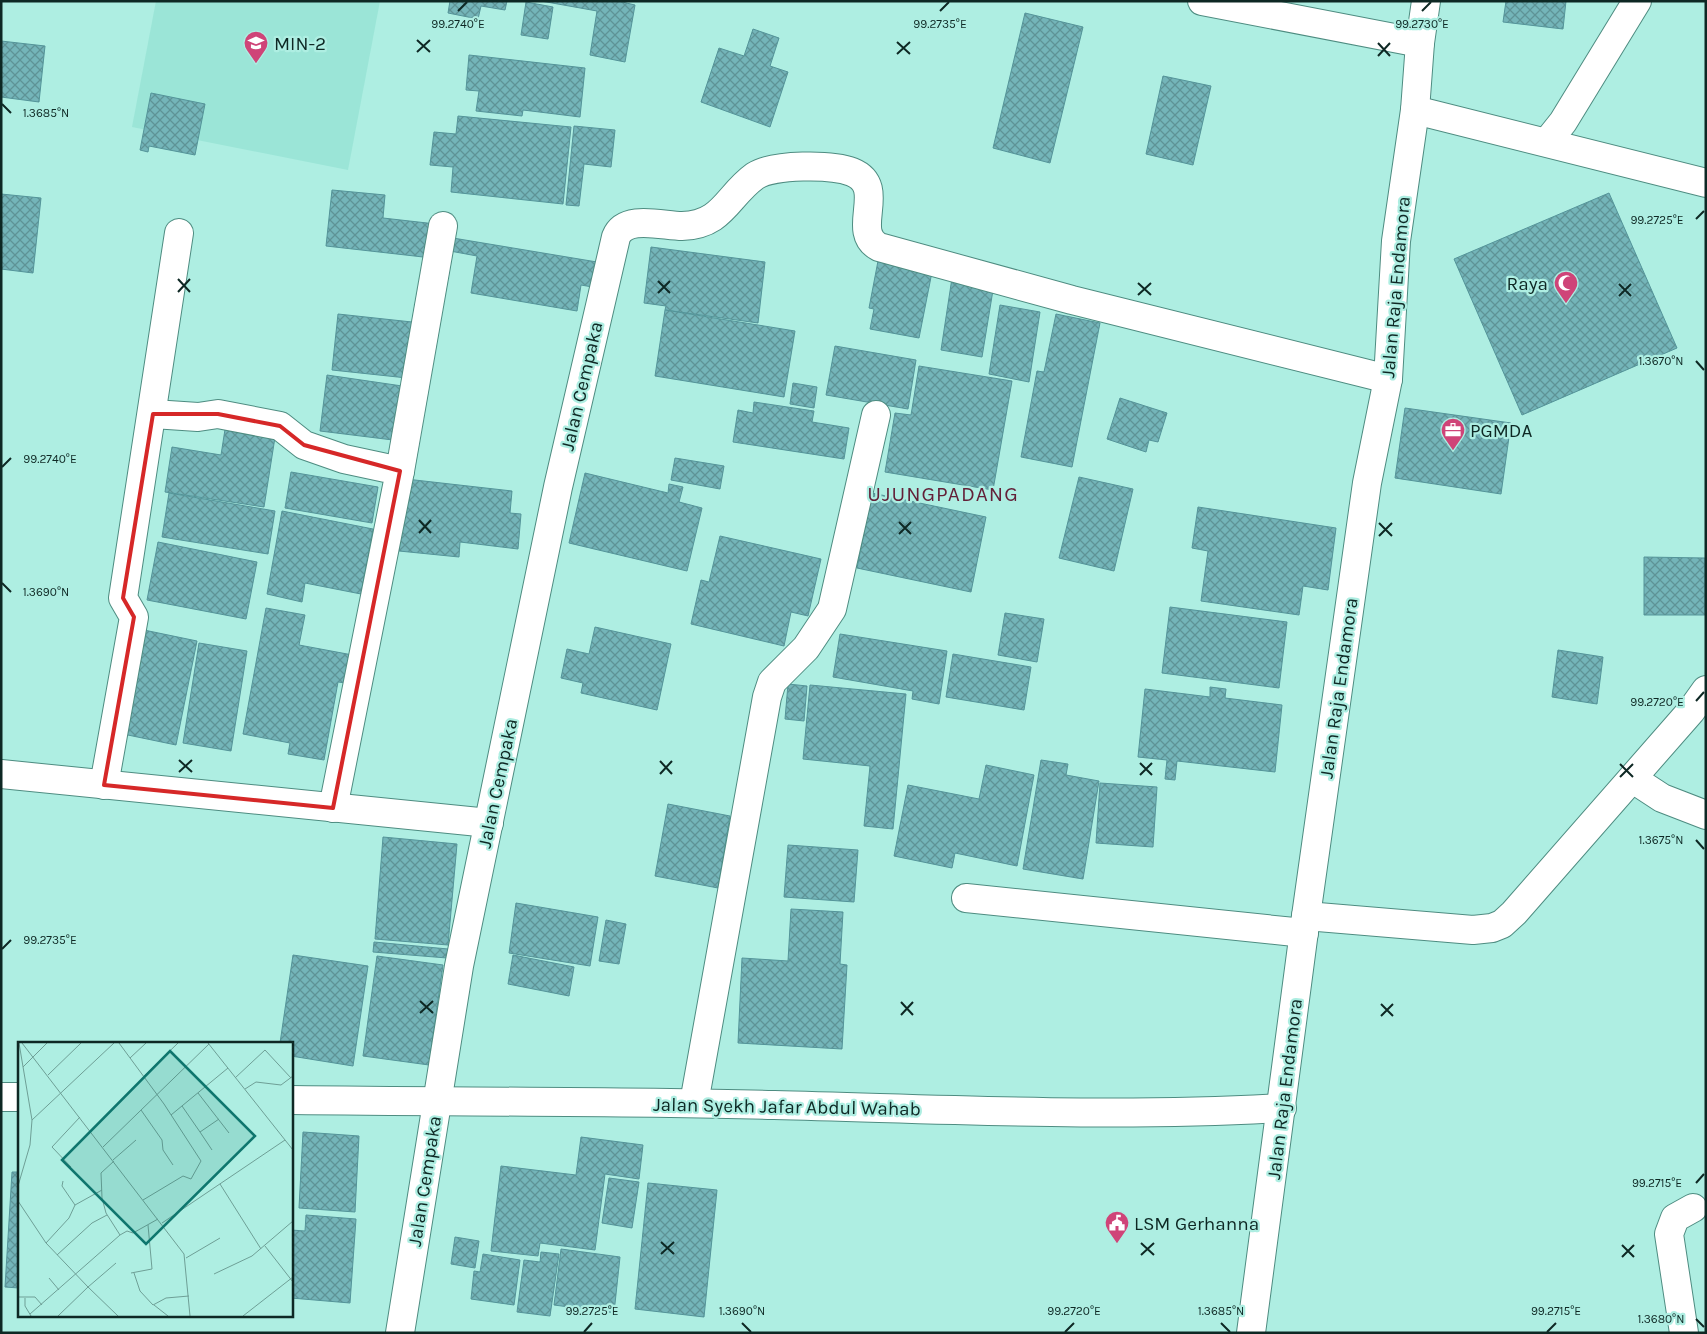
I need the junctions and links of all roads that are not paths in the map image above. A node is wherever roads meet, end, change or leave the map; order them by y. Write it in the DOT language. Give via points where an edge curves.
graph roads {
  1 [pos="1202,1"];
  2 [pos="1426,1"];
  3 [pos="1637,1"];
  4 [pos="1420,43"];
  5 [pos="1415,110"];
  6 [pos="1548,142"];
  7 [pos="1706,183"];
  8 [pos="443,226"];
  9 [pos="180,233"];
  10 [pos="1388,379"];
  11 [pos="153,414"];
  12 [pos="876,415"];
  13 [pos="400,471"];
  14 [pos="1706,690"];
  15 [pos="1,774"];
  16 [pos="1633,779"];
  17 [pos="104,785"];
  18 [pos="333,808"];
  19 [pos="1706,816"];
  20 [pos="489,823"];
  21 [pos="966,898"];
  22 [pos="1305,924"];
  23 [pos="1,1097"];
  24 [pos="18,1097"];
  25 [pos="292,1100"];
  26 [pos="436,1102"];
  27 [pos="694,1103"];
  28 [pos="1282,1108"];
  29 [pos="1693,1208"];
  30 [pos="400,1333"];
  31 [pos="1251,1333"];
  32 [pos="1684,1333"];
  1 -- 4 [label="street"];
  2 -- 4 [label="street, Jalan Raja Endamora"];
  3 -- 6 [label="street"];
  4 -- 5 [label="street, Jalan Raja Endamora"];
  5 -- 6 [label="street"];
  5 -- 10 [label="street, Jalan Raja Endamora" via="1396,240"];
  6 -- 7 [label="street"];
  8 -- 13 [label="street"];
  9 -- 11 [label="street"];
  10 -- 20 [label="street, Jalan Cempaka" via="1072,300 879,247 867,233 869,188 865,180 854,172 842,169 820,165 769,170 755,176 727,206 697,226 635,223 624,226 616,237 558,487"];
  10 -- 22 [label="street, Jalan Raja Endamora" via="1367,483"];
  11 -- 13 [label="street" via="198,417 218,414 280,426 304,444 344,459"];
  11 -- 17 [label="street" via="122,598 134,617"];
  12 -- 27 [label="street" via="832,609 806,648 772,682 767,697"];
  13 -- 18 [label="street"];
  14 -- 16 [label="street"];
  15 -- 17 [label="street"];
  16 -- 19 [label="street" via="1662,798"];
  16 -- 22 [label="street" via="1542,884 1497,926 1473,930"];
  17 -- 18 [label="street"];
  18 -- 20 [label="street"];
  20 -- 26 [label="street, Jalan Cempaka" via="459,966"];
  21 -- 22 [label="street"];
  22 -- 28 [label="street, Jalan Raja Endamora"];
  23 -- 24 [label="street"];
  25 -- 26 [label="street, Jalan Syekh Jafar Abdul Wahab"];
  26 -- 27 [label="street, Jalan Syekh Jafar Abdul Wahab"];
  26 -- 30 [label="street, Jalan Cempaka"];
  27 -- 28 [label="street, Jalan Syekh Jafar Abdul Wahab" via="1107,1113"];
  28 -- 31 [label="street, Jalan Raja Endamora"];
  29 -- 32 [label="street" via="1675,1218 1669,1234"];
}
